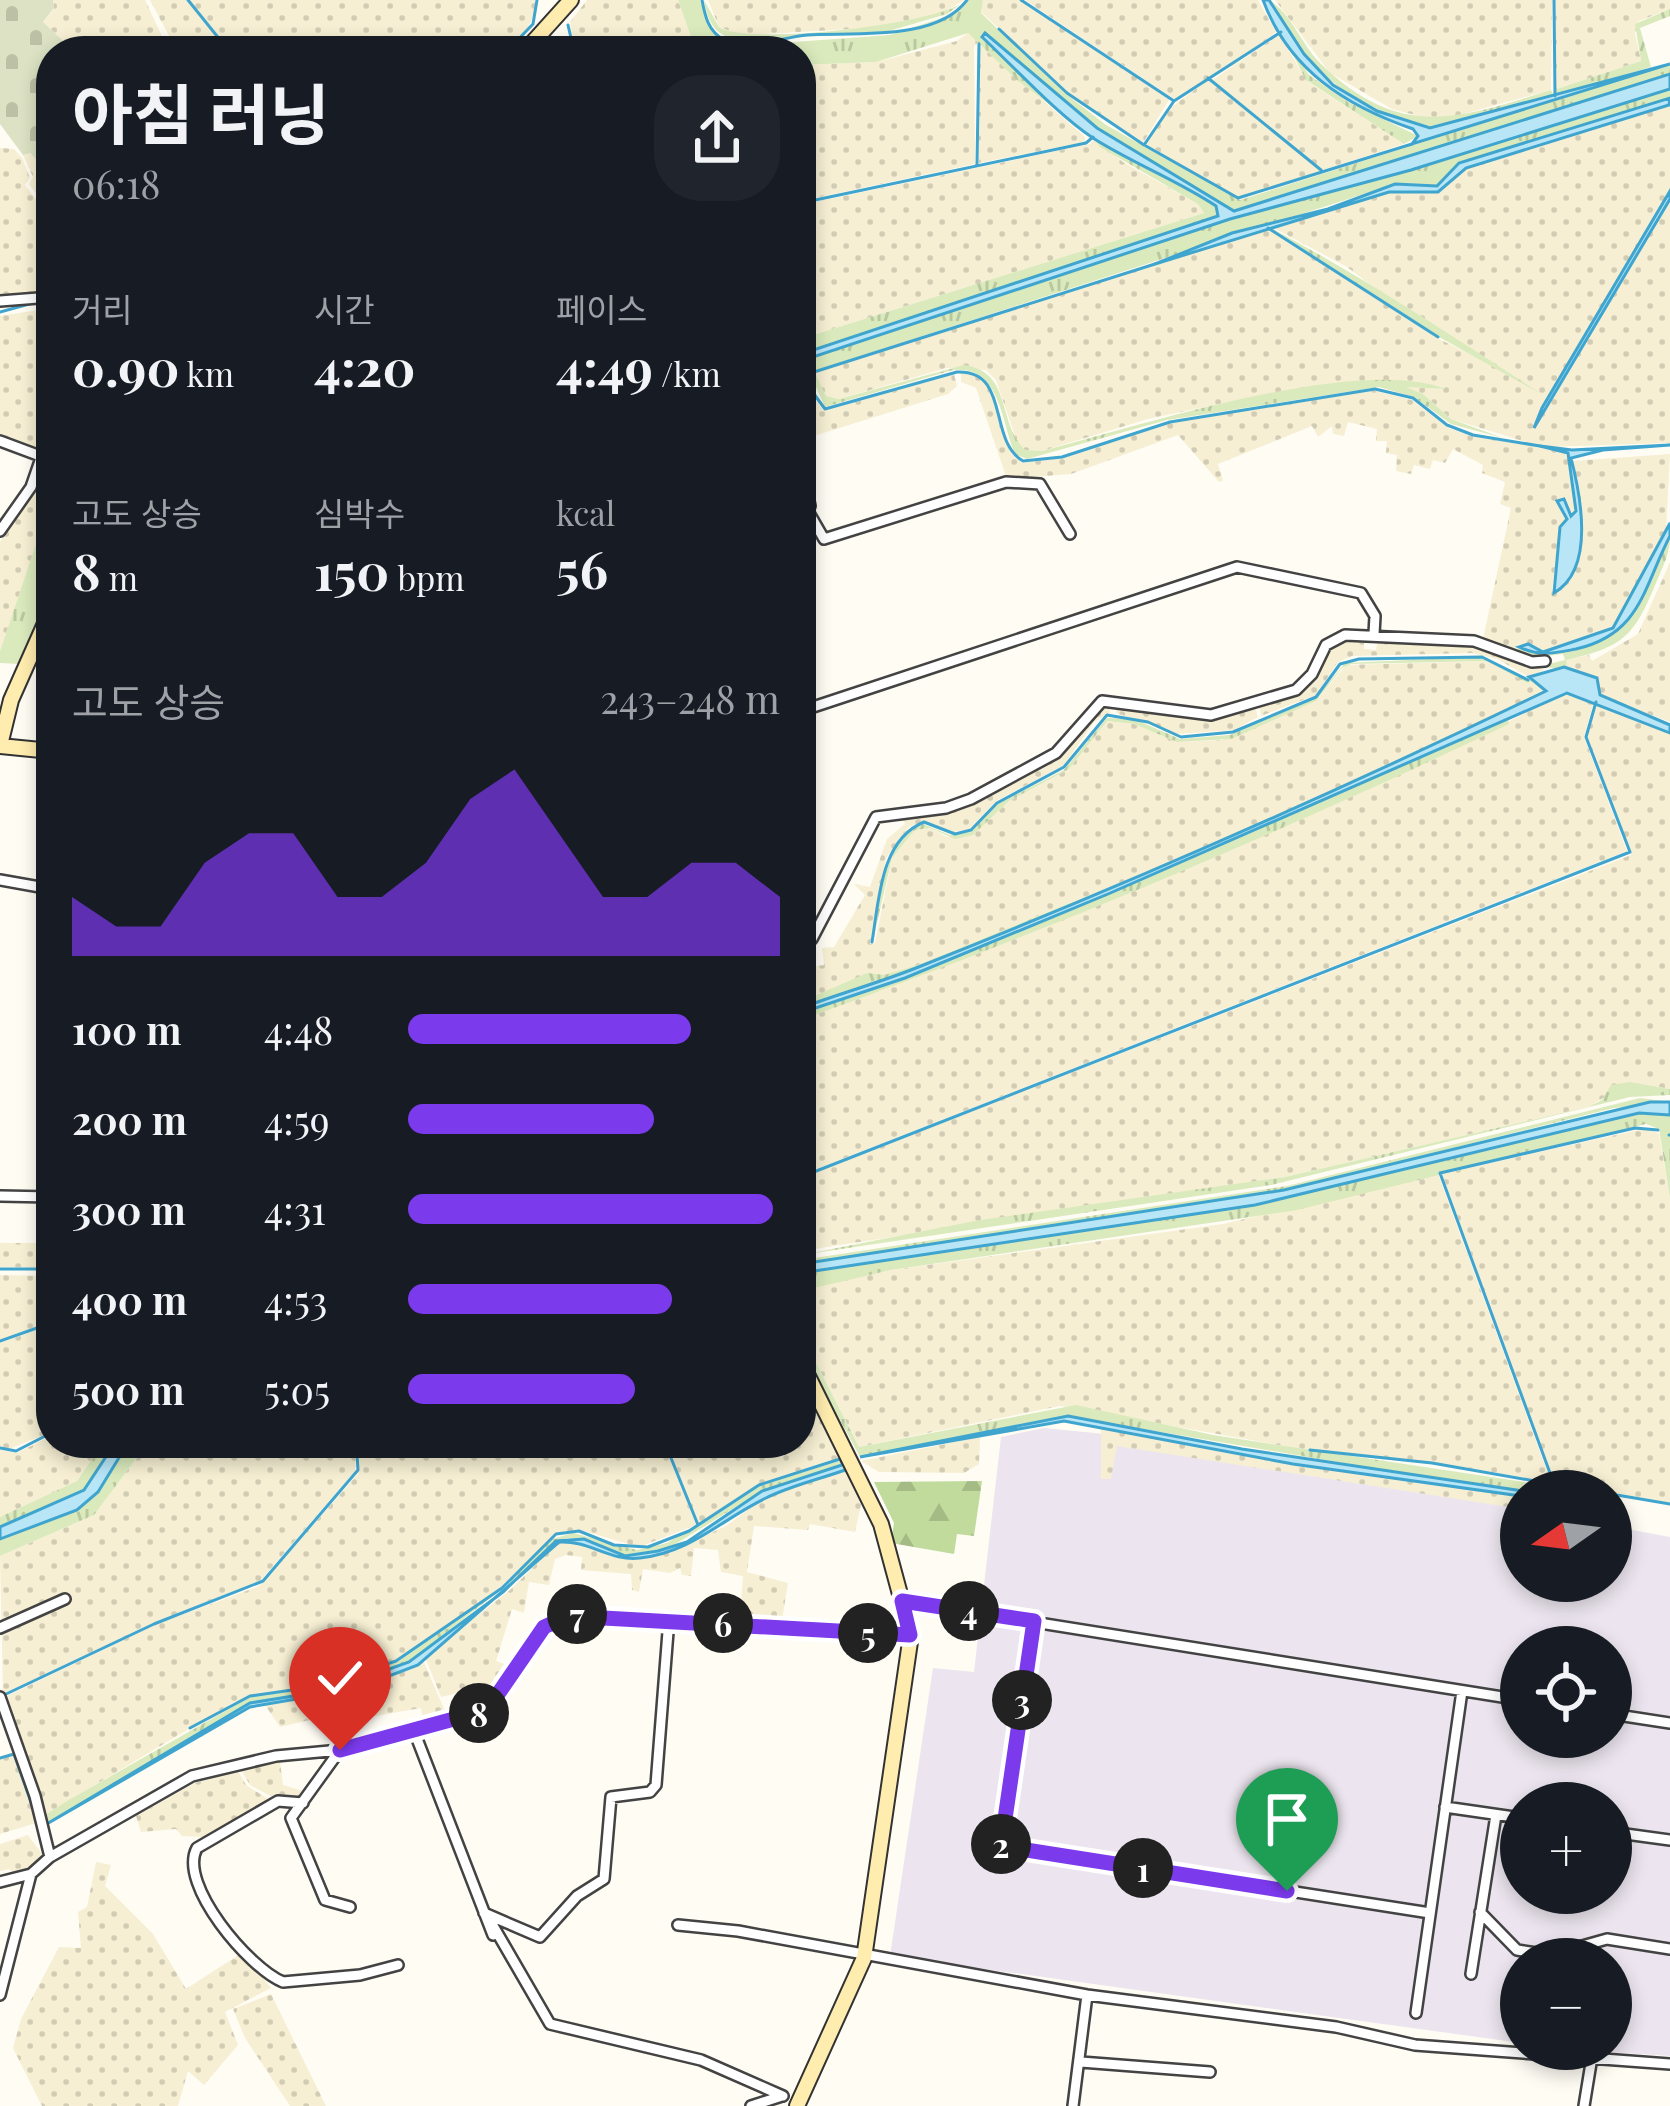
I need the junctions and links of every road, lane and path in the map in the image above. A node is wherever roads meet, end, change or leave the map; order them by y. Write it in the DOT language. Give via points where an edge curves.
graph roads {
  1 [pos="571,0"];
  2 [pos="539,36"];
  3 [pos="36,298"];
  4 [pos="0,301"];
  5 [pos="0,441"];
  6 [pos="36,455"];
  7 [pos="36,479"];
  8 [pos="816,530"];
  9 [pos="0,531"];
  10 [pos="1070,534"];
  11 [pos="1374,634"];
  12 [pos="36,640"];
  13 [pos="1545,661"];
  14 [pos="5,703"];
  15 [pos="816,706"];
  16 [pos="0,745"];
  17 [pos="36,750"];
  18 [pos="0,880"];
  19 [pos="36,886"];
  20 [pos="816,926"];
  21 [pos="0,1196"];
  22 [pos="36,1197"];
  23 [pos="816,1392"];
  24 [pos="65,1599"];
  25 [pos="902,1601"];
  26 [pos="669,1619"];
  27 [pos="1034,1621"];
  28 [pos="0,1628"];
  29 [pos="910,1635"];
  30 [pos="1462,1690"];
  31 [pos="1500,1696"];
  32 [pos="0,1697"];
  33 [pos="1632,1717"];
  34 [pos="1670,1723"];
  35 [pos="414,1731"];
  36 [pos="340,1750"];
  37 [pos="303,1803"];
  38 [pos="1445,1807"];
  39 [pos="1496,1815"];
  40 [pos="1500,1815"];
  41 [pos="1632,1835"];
  42 [pos="1670,1840"];
  43 [pos="50,1857"];
  44 [pos="31,1874"];
  45 [pos="0,1882"];
  46 [pos="350,1907"];
  47 [pos="1480,1912"];
  48 [pos="484,1913"];
  49 [pos="1430,1913"];
  50 [pos="678,1925"];
  51 [pos="493,1935"];
  52 [pos="1670,1949"];
  53 [pos="864,1958"];
  54 [pos="398,1965"];
  55 [pos="1471,1974"];
  56 [pos="0,1995"];
  57 [pos="1088,1995"];
  58 [pos="1416,2013"];
  59 [pos="1500,2050"];
  60 [pos="1632,2060"];
  61 [pos="1081,2062"];
  62 [pos="1670,2063"];
  63 [pos="1590,2070"];
  64 [pos="1210,2072"];
  65 [pos="783,2096"];
  66 [pos="800,2105"];
  67 [pos="752,2106"];
  68 [pos="1073,2106"];
  69 [pos="1583,2106"];
  1 -- 2 [label="street"];
  3 -- 4 [label="street"];
  5 -- 6 [label="street"];
  7 -- 9 [label="street"];
  8 -- 10 [label="street" via="824,539 1006,482 1040,484"];
  11 -- 13 [label="street" via="1474,641"];
  11 -- 15 [label="street" via="1375,616 1361,593 1238,566"];
  11 -- 20 [label="street" via="1326,645 1296,690 1210,716 1102,701 1056,753 971,799 884,812"];
  12 -- 14 [label="street"];
  14 -- 16 [label="street"];
  16 -- 17 [label="street"];
  18 -- 19 [label="street"];
  21 -- 22 [label="street"];
  23 -- 25 [label="street" via="881,1524"];
  24 -- 28 [label="street"];
  25 -- 27 [label="street"];
  25 -- 29 [label="street"];
  26 -- 29 [label="street"];
  26 -- 35 [label="street" via="556,1619 487,1710"];
  26 -- 48 [label="street" via="656,1785 611,1797 604,1879 540,1937"];
  27 -- 30 [label="street"];
  27 -- 49 [label="street" via="1001,1846"];
  29 -- 53 [label="street"];
  30 -- 31 [label="street"];
  30 -- 38 [label="street"];
  32 -- 43 [label="street"];
  33 -- 34 [label="street"];
  35 -- 36 [label="street"];
  35 -- 48 [label="street"];
  36 -- 37 [label="street"];
  36 -- 43 [label="street" via="192,1776"];
  37 -- 46 [label="street" via="291,1818 325,1900"];
  37 -- 54 [label="street" via="278,1801 197,1847 193,1862 209,1913 283,1982"];
  38 -- 39 [label="street"];
  38 -- 49 [label="street"];
  39 -- 40 [label="street"];
  39 -- 47 [label="street"];
  41 -- 42 [label="street"];
  43 -- 44 [label="street"];
  44 -- 45 [label="street"];
  44 -- 56 [label="street"];
  47 -- 52 [label="street" via="1517,1950 1550,1955 1607,1939"];
  47 -- 55 [label="street"];
  48 -- 51 [label="street"];
  48 -- 65 [label="street" via="550,2024 700,2060"];
  49 -- 58 [label="street"];
  50 -- 53 [label="street"];
  53 -- 57 [label="street"];
  53 -- 66 [label="street"];
  57 -- 59 [label="street"];
  57 -- 61 [label="street"];
  60 -- 62 [label="street"];
  61 -- 64 [label="street"];
  61 -- 68 [label="street"];
  63 -- 69 [label="street"];
  65 -- 66 [label="street"];
  65 -- 67 [label="street"];
}
